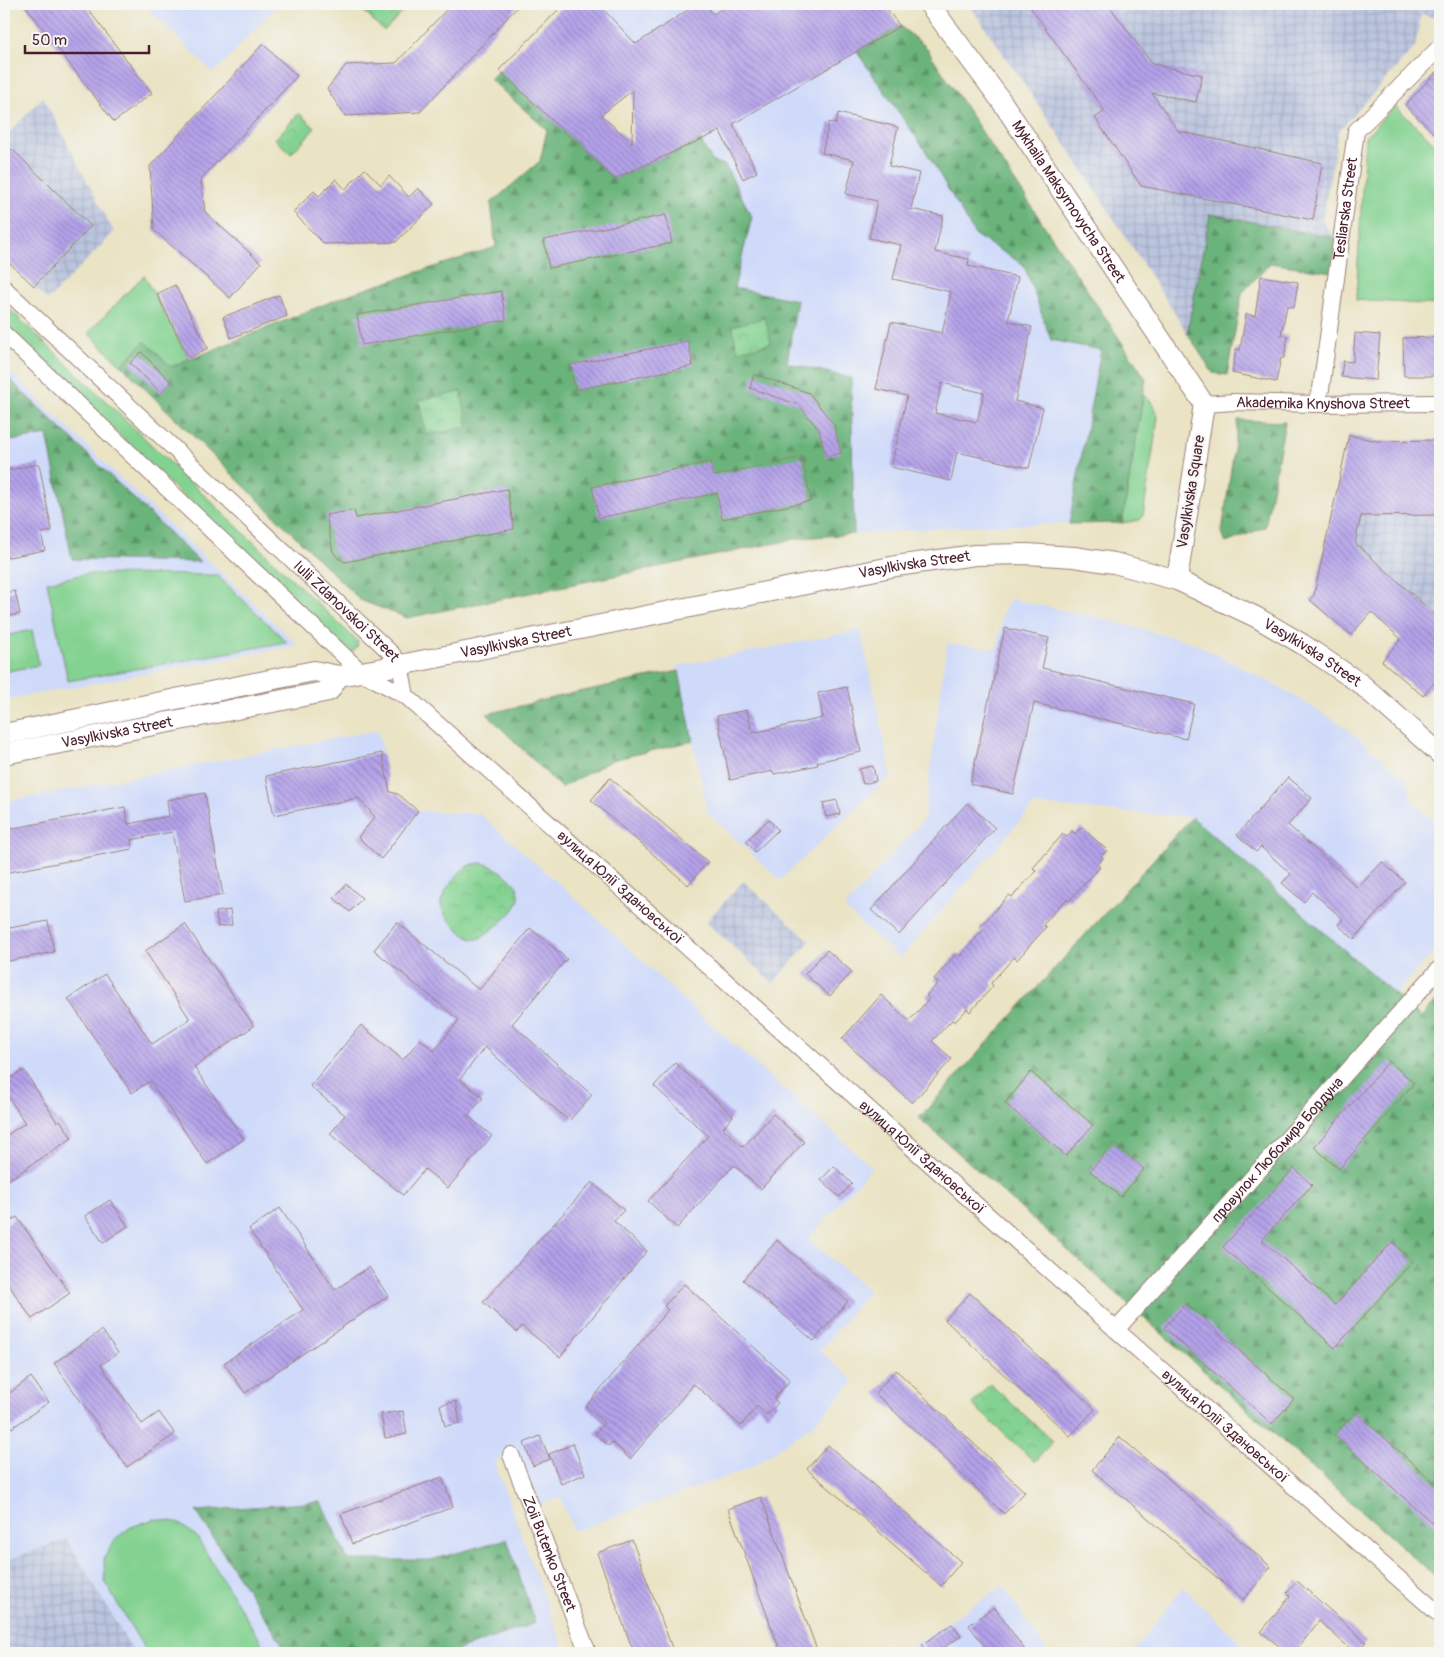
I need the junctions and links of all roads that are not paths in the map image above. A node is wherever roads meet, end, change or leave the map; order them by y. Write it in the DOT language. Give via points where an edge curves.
graph roads {
  1 [pos="929,4"];
  2 [pos="1440,47"];
  3 [pos="4,288"];
  4 [pos="4,334"];
  5 [pos="1204,404"];
  6 [pos="1315,404"];
  7 [pos="1440,404"];
  8 [pos="1177,580"];
  9 [pos="400,665"];
  10 [pos="361,672"];
  11 [pos="340,676"];
  12 [pos="406,696"];
  13 [pos="4,734"];
  14 [pos="4,754"];
  15 [pos="1440,754"];
  16 [pos="1440,968"];
  17 [pos="1116,1330"];
  18 [pos="511,1455"];
  19 [pos="1440,1615"];
  20 [pos="588,1653"];
  1 -- 5 [label="main road, Mykhaila Maksymovycha Street" via="1000,99"];
  2 -- 6 [label="street, Tesliarska Street" via="1356,130 1321,389"];
  3 -- 9 [label="street, Iulii Zdanovskoi Street"];
  4 -- 10 [label="street, Iulii Zdanovskoi Street"];
  5 -- 6 [label="street, Akademika Knyshova Street"];
  5 -- 8 [label="main road, Vasylkivska Square"];
  6 -- 7 [label="street, Akademika Knyshova Street"];
  8 -- 9 [label="main road, Vasylkivska Street" via="1114,563 1074,557 975,555 896,566"];
  8 -- 15 [label="main road, Vasylkivska Street" via="1248,613 1302,644 1361,684"];
  9 -- 10 [label="main road, Vasylkivska Street"];
  9 -- 12 [label="street, Iulii Zdanovskoi Street"];
  10 -- 11 [label="main road, Vasylkivska Street"];
  10 -- 12 [label="street, Iulii Zdanovskoi Street"];
  11 -- 13 [label="main road, Vasylkivska Street" via="314,671"];
  11 -- 14 [label="main road, Vasylkivska Street" via="329,691"];
  12 -- 17 [label="street, вулиця Юлії Здановської"];
  16 -- 17 [label="street, провулок Любомира Бордуна"];
  17 -- 19 [label="street, вулиця Юлії Здановської"];
  18 -- 20 [label="street, Zoii Butenko Street"];
}
